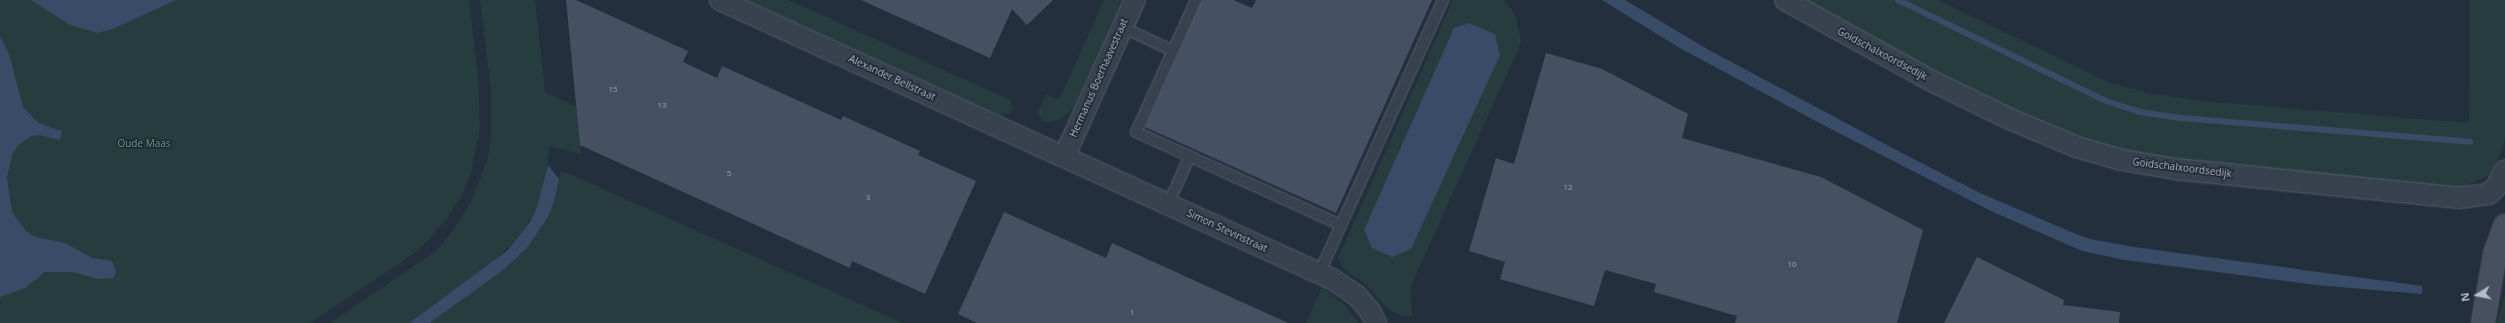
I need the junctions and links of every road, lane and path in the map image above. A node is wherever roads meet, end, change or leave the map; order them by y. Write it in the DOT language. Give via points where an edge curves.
graph roads {
  1 [pos="720,0"];
  2 [pos="1135,0"];
  3 [pos="1196,0"];
  4 [pos="1443,0"];
  5 [pos="1785,0"];
  6 [pos="1122,27"];
  7 [pos="1173,51"];
  8 [pos="1190,156"];
  9 [pos="1064,157"];
  10 [pos="2505,170"];
  11 [pos="1168,204"];
  12 [pos="1341,225"];
  13 [pos="2505,226"];
  14 [pos="1320,274"];
  15 [pos="2505,277"];
  16 [pos="2485,317"];
  17 [pos="1376,323"];
  1 -- 9 [label="street, Alexander Bellstraat"];
  2 -- 6 [label="street, Hermanus Boerhaavestraat"];
  3 -- 7 [label="lane"];
  4 -- 12 [label="lane"];
  5 -- 10 [label="street, Goidschalxoordsedijk" via="1932,80 2003,115 2077,147 2122,160 2175,169 2459,198 2477,198 2489,194"];
  6 -- 7 [label="lane"];
  6 -- 9 [label="street, Hermanus Boerhaavestraat"];
  7 -- 8 [label="lane" via="1136,132"];
  8 -- 11 [label="lane"];
  8 -- 12 [label="lane"];
  9 -- 11 [label="street, Simon Stevinstraat"];
  11 -- 14 [label="street, Simon Stevinstraat"];
  12 -- 14 [label="lane"];
  13 -- 16 [label="street" via="2495,254"];
  14 -- 17 [label="street, Simon Stevinstraat" via="1357,296"];
  15 -- 16 [label="street"];
}
